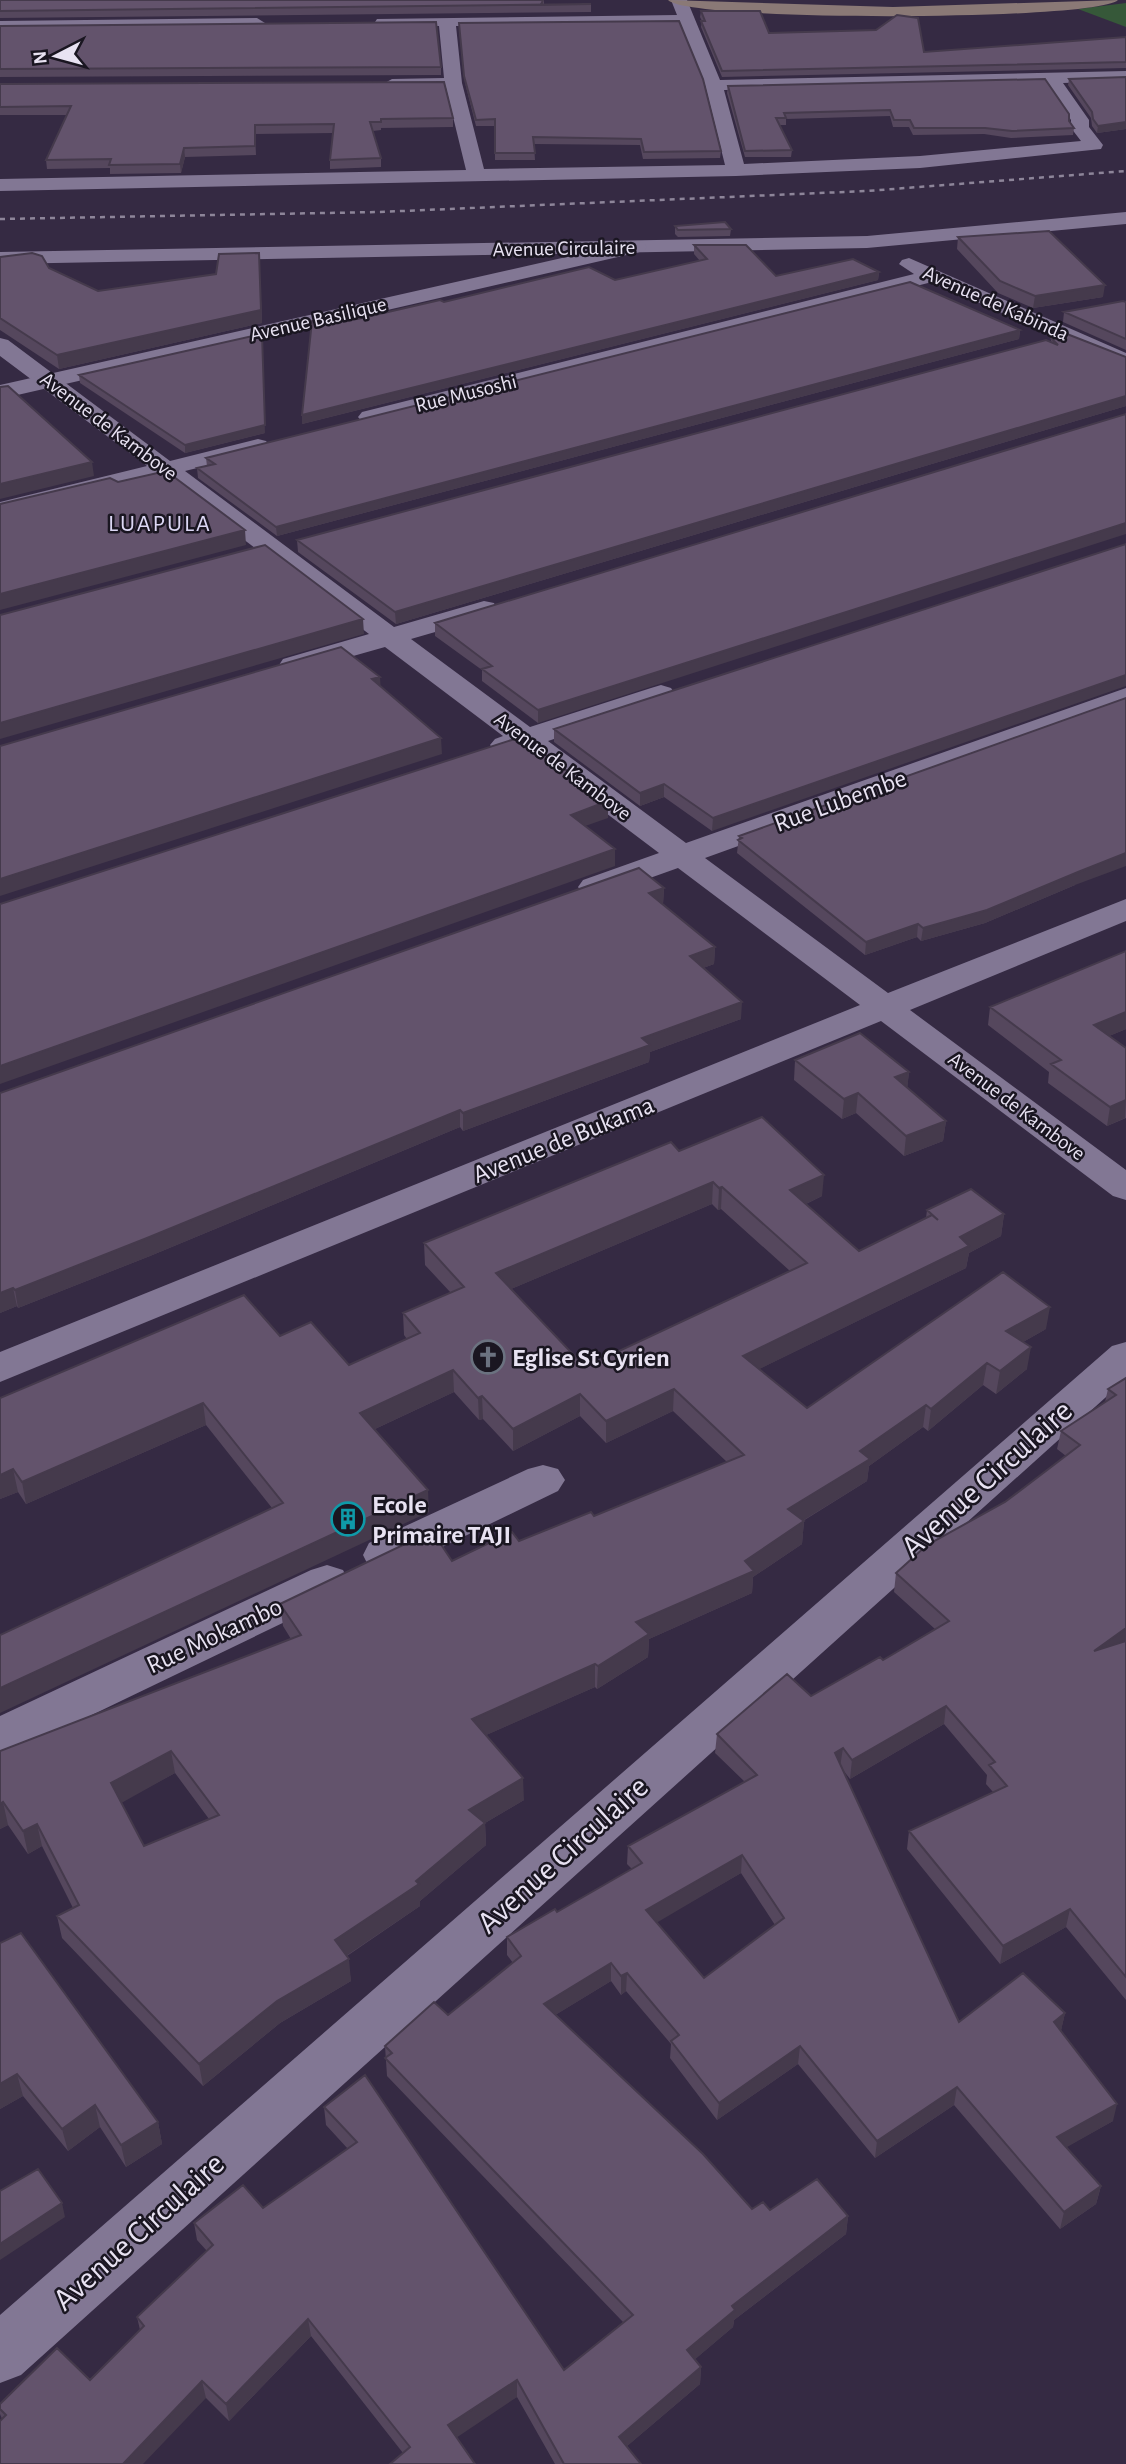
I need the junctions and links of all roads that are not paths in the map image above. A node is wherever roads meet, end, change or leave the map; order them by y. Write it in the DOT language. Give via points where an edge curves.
graph roads {
  1 [pos="678,0"];
  2 [pos="1110,0"];
  3 [pos="686,20"];
  4 [pos="447,22"];
  5 [pos="280,23"];
  6 [pos="364,23"];
  7 [pos="0,26"];
  8 [pos="1126,76"];
  9 [pos="1051,77"];
  10 [pos="453,83"];
  11 [pos="371,84"];
  12 [pos="714,85"];
  13 [pos="1115,141"];
  14 [pos="1094,145"];
  15 [pos="736,170"];
  16 [pos="477,177"];
  17 [pos="0,185"];
  18 [pos="1126,218"];
  19 [pos="867,242"];
  20 [pos="637,247"];
  21 [pos="0,258"];
  22 [pos="932,275"];
  23 [pos="1071,323"];
  24 [pos="0,345"];
  25 [pos="1028,346"];
  26 [pos="1126,361"];
  27 [pos="50,381"];
  28 [pos="0,392"];
  29 [pos="353,422"];
  30 [pos="286,439"];
  31 [pos="164,470"];
  32 [pos="0,510"];
  33 [pos="512,600"];
  34 [pos="392,637"];
  35 [pos="274,671"];
  36 [pos="681,688"];
  37 [pos="1126,697"];
  38 [pos="524,738"];
  39 [pos="485,751"];
  40 [pos="683,856"];
  41 [pos="565,898"];
  42 [pos="1126,909"];
  43 [pos="885,1007"];
  44 [pos="1126,1188"];
  45 [pos="1126,1356"];
  46 [pos="0,1368"];
  47 [pos="543,1480"];
  48 [pos="0,1737"];
  49 [pos="0,2354"];
  1 -- 2 [label="main road" via="872,11"];
  1 -- 3 [label="street"];
  3 -- 4 [label="street"];
  3 -- 12 [label="street"];
  4 -- 6 [label="street"];
  4 -- 10 [label="street"];
  5 -- 7 [label="street"];
  8 -- 9 [label="street"];
  9 -- 12 [label="street"];
  9 -- 14 [label="street"];
  10 -- 11 [label="street"];
  10 -- 16 [label="street"];
  12 -- 15 [label="street"];
  13 -- 14 [label="street"];
  14 -- 15 [label="street" via="920,162"];
  15 -- 16 [label="street"];
  16 -- 17 [label="street"];
  18 -- 19 [label="street, Avenue Circulaire"];
  19 -- 20 [label="street, Avenue Circulaire"];
  19 -- 22 [label="street, Avenue de Kabinda"];
  20 -- 21 [label="street, Avenue Circulaire"];
  20 -- 27 [label="street, Avenue Basilique"];
  22 -- 23 [label="street, Avenue de Kabinda" via="1032,318"];
  22 -- 29 [label="street, Rue Musoshi"];
  23 -- 25 [label="street"];
  23 -- 26 [label="street, Avenue de Kabinda"];
  24 -- 27 [label="street, Avenue de Kambove"];
  27 -- 28 [label="street, Avenue Basilique"];
  27 -- 31 [label="street, Avenue de Kambove"];
  30 -- 31 [label="street"];
  31 -- 32 [label="street"];
  31 -- 34 [label="street, Avenue de Kambove"];
  33 -- 34 [label="street"];
  34 -- 35 [label="street"];
  34 -- 38 [label="street, Avenue de Kambove"];
  36 -- 38 [label="street"];
  37 -- 40 [label="street, Rue Lubembe"];
  38 -- 39 [label="street"];
  38 -- 40 [label="street, Avenue de Kambove"];
  40 -- 41 [label="street, Rue Lubembe"];
  40 -- 43 [label="street, Avenue de Kambove"];
  42 -- 43 [label="street, Avenue de Bukama"];
  43 -- 44 [label="street, Avenue de Kambove"];
  43 -- 46 [label="street, Avenue de Bukama"];
  45 -- 49 [label="street, Avenue Circulaire"];
  47 -- 48 [label="street, Rue Mokambo"];
}
